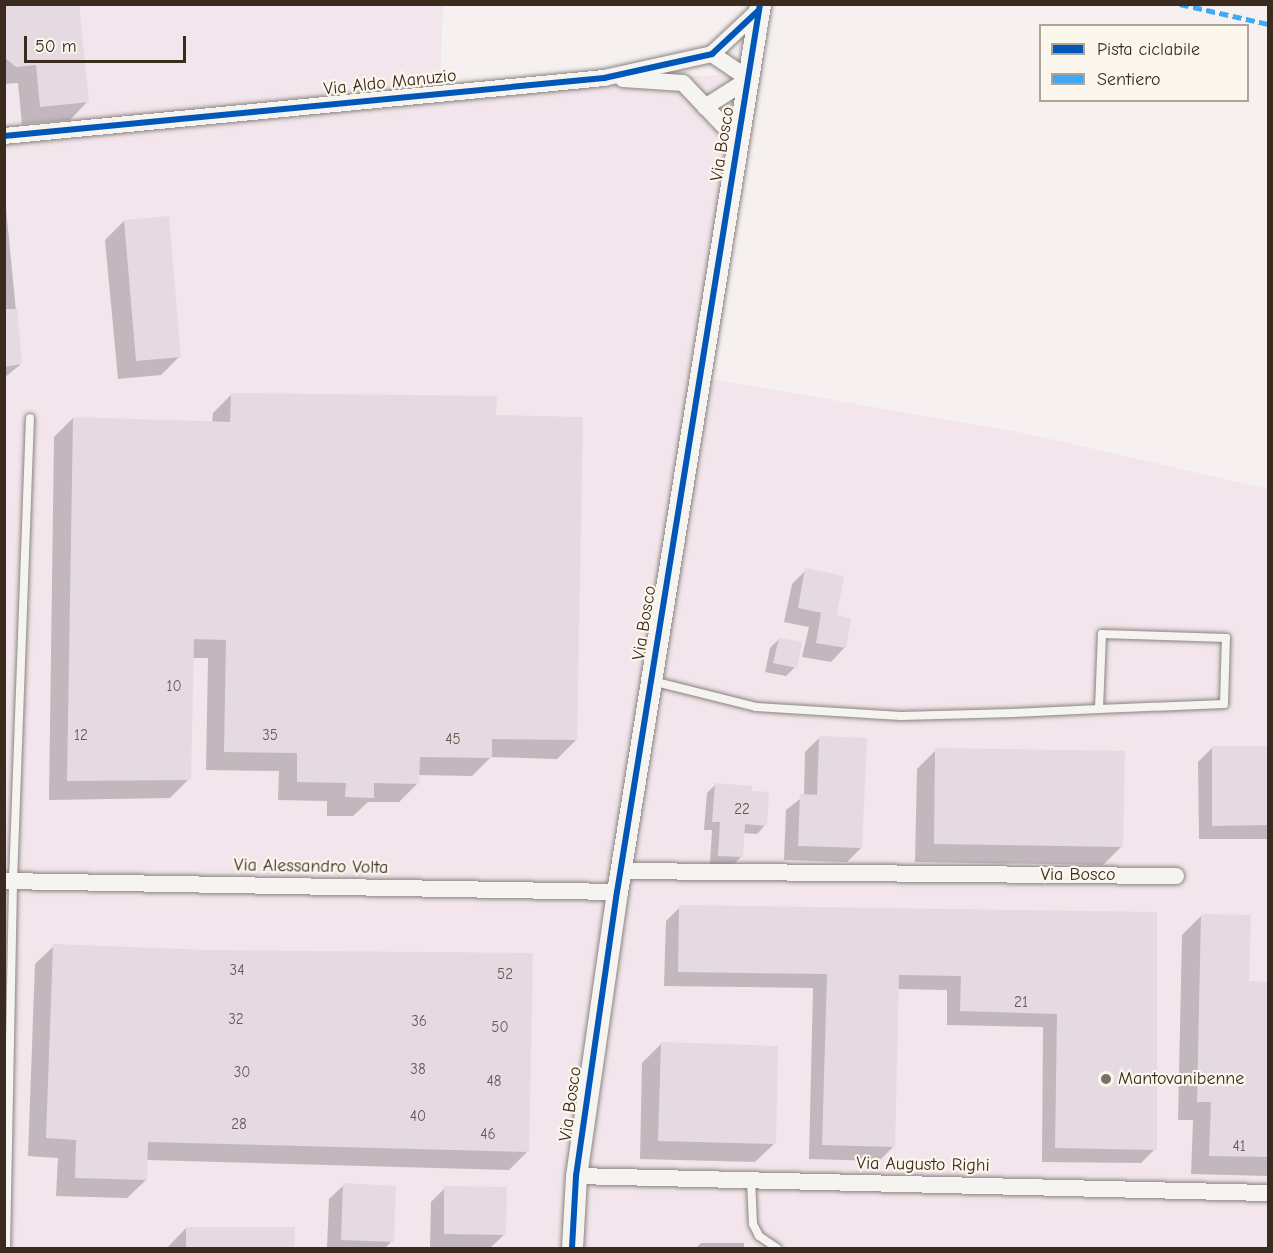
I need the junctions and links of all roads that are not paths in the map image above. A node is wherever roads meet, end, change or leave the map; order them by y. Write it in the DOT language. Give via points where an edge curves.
graph roads {
  1 [pos="760,7"];
  2 [pos="712,54"];
  3 [pos="604,78"];
  4 [pos="749,79"];
  5 [pos="705,107"];
  6 [pos="4,136"];
  7 [pos="739,142"];
  8 [pos="30,418"];
  9 [pos="651,681"];
  10 [pos="1099,709"];
  11 [pos="621,871"];
  12 [pos="1176,876"];
  13 [pos="9,881"];
  14 [pos="617,892"];
  15 [pos="576,1176"];
  16 [pos="751,1180"];
  17 [pos="1269,1193"];
  18 [pos="6,1248"];
  19 [pos="572,1248"];
  20 [pos="777,1248"];
  1 -- 2 [label="street"];
  1 -- 4 [label="street, Via Bosco"];
  2 -- 3 [label="street, Via Aldo Manuzio"];
  2 -- 4 [label="street"];
  3 -- 5 [label="street, Via Aldo Manuzio" via="682,83"];
  3 -- 6 [label="street, Via Aldo Manuzio"];
  4 -- 5 [label="street"];
  4 -- 7 [label="street, Via Bosco"];
  5 -- 7 [label="street, Via Aldo Manuzio"];
  7 -- 9 [label="street, Via Bosco"];
  8 -- 13 [label="lane"];
  9 -- 10 [label="lane" via="767,708 901,716"];
  9 -- 11 [label="street, Via Bosco"];
  10 -- 10 [label="lane" via="1224,704 1226,638 1102,634"];
  11 -- 12 [label="street, Via Bosco"];
  11 -- 14 [label="street, Via Bosco"];
  13 -- 14 [label="street, Via Alessandro Volta"];
  13 -- 18 [label="lane"];
  14 -- 15 [label="street, Via Bosco"];
  15 -- 16 [label="street, Via Augusto Righi"];
  15 -- 19 [label="street, Via Bosco"];
  16 -- 17 [label="street, Via Augusto Righi"];
  16 -- 20 [label="lane" via="753,1224 759,1236"];
}
